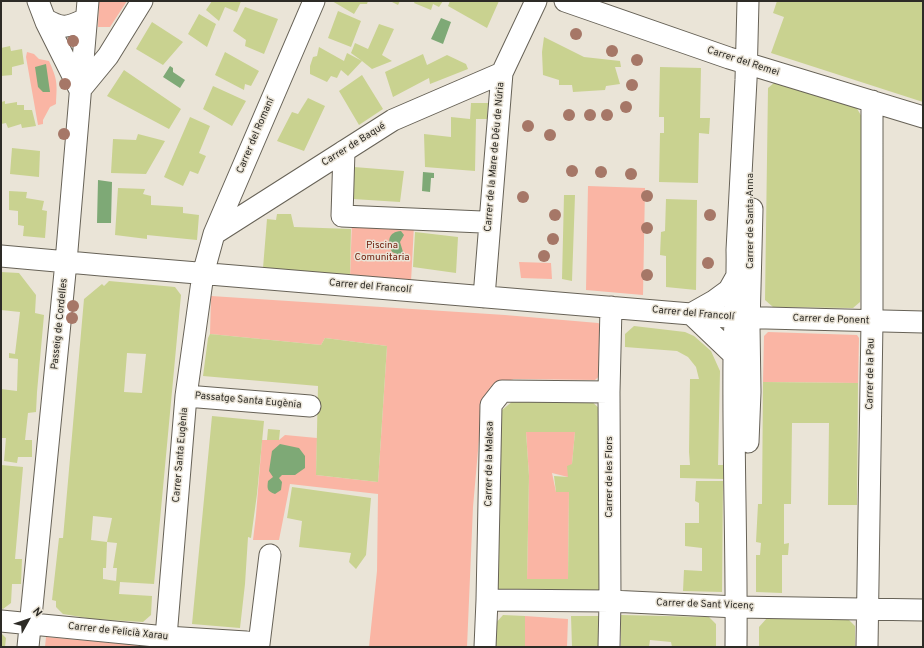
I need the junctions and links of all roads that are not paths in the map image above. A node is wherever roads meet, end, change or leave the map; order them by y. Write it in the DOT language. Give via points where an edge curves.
graph roads {
  1 [pos="142,1"];
  2 [pos="314,1"];
  3 [pos="536,1"];
  4 [pos="565,1"];
  5 [pos="748,1"];
  6 [pos="42,10"];
  7 [pos="87,10"];
  8 [pos="746,63"];
  9 [pos="502,73"];
  10 [pos="80,90"];
  11 [pos="872,101"];
  12 [pos="923,117"];
  13 [pos="744,123"];
  14 [pos="344,151"];
  15 [pos="740,184"];
  16 [pos="482,222"];
  17 [pos="214,234"];
  18 [pos="1,256"];
  19 [pos="66,262"];
  20 [pos="203,274"];
  21 [pos="738,274"];
  22 [pos="484,297"];
  23 [pos="611,307"];
  24 [pos="695,312"];
  25 [pos="737,320"];
  26 [pos="872,321"];
  27 [pos="923,322"];
  28 [pos="734,355"];
  29 [pos="609,392"];
  30 [pos="186,396"];
  31 [pos="310,406"];
  32 [pos="736,512"];
  33 [pos="270,556"];
  34 [pos="487,600"];
  35 [pos="610,601"];
  36 [pos="737,606"];
  37 [pos="868,609"];
  38 [pos="923,610"];
  39 [pos="1,621"];
  40 [pos="30,624"];
  41 [pos="166,637"];
  42 [pos="28,647"];
  43 [pos="485,647"];
  44 [pos="609,647"];
  45 [pos="736,647"];
  46 [pos="867,647"];
  1 -- 10 [label="street" via="108,56"];
  2 -- 17 [label="street, Carrer del Romaní"];
  3 -- 9 [label="street, Carrer de la Mare de Déu de Núria"];
  4 -- 8 [label="street, Carrer del Remei"];
  5 -- 8 [label="street, Carrer de Santa Anna"];
  6 -- 7 [label="street" via="54,24 64,27 76,24"];
  6 -- 10 [label="street"];
  7 -- 10 [label="street, Passeig de Cordelles"];
  8 -- 11 [label="street, Carrer del Remei"];
  8 -- 13 [label="street, Carrer de Santa Anna"];
  9 -- 14 [label="street, Carrer de Baqué" via="393,120"];
  9 -- 22 [label="street, Carrer de la Mare de Déu de Núria"];
  10 -- 19 [label="street, Passeig de Cordelles"];
  11 -- 12 [label="street, Carrer del Remei"];
  11 -- 26 [label="street, Carrer de la Pau"];
  13 -- 15 [label="street, Carrer de Santa Anna"];
  13 -- 25 [label="street, Carrer de Santa Anna" via="751,169 752,220"];
  14 -- 16 [label="street" via="342,216"];
  14 -- 17 [label="street, Carrer de Baqué"];
  15 -- 21 [label="street, Carrer de Santa Anna"];
  15 -- 25 [label="street, Carrer de Santa Anna" via="745,228 741,299"];
  17 -- 20 [label="street, Carrer del Romaní"];
  18 -- 19 [label="street, Carrer del Francolí"];
  19 -- 20 [label="street, Carrer del Francolí"];
  19 -- 40 [label="street, Passeig de Cordelles"];
  20 -- 22 [label="street, Carrer del Francolí"];
  20 -- 30 [label="street, Carrer Santa Eugènia"];
  21 -- 24 [label="street, Carrer del Francolí" via="729,290"];
  21 -- 25 [label="street, Carrer de Santa Anna"];
  22 -- 23 [label="street, Carrer del Francolí"];
  23 -- 24 [label="street, Carrer del Francolí"];
  23 -- 29 [label="street, Carrer de les Flors"];
  24 -- 25 [label="street, Carrer del Francolí"];
  24 -- 28 [label="street, Carrer del Francolí"];
  25 -- 26 [label="street, Carrer de Ponent"];
  25 -- 28 [label="street, Carrer de Santa Anna"];
  25 -- 32 [label="street, Carrer de Santa Anna" via="750,392 746,478"];
  26 -- 27 [label="street, Carrer de Ponent"];
  26 -- 37 [label="street, Carrer de la Pau"];
  28 -- 32 [label="street, Carrer de Santa Anna"];
  29 -- 34 [label="street, Carrer de la Malesa" via="502,391 491,405"];
  29 -- 35 [label="street, Carrer de les Flors"];
  30 -- 31 [label="street, Passatge Santa Eugènia"];
  30 -- 41 [label="street, Carrer Santa Eugènia"];
  32 -- 36 [label="street, Carrer de Santa Anna"];
  33 -- 41 [label="street, Carrer de Felicià Xarau" via="259,644"];
  34 -- 35 [label="street, Carrer de Sant Vicenç"];
  34 -- 43 [label="street, Carrer de la Malesa"];
  35 -- 36 [label="street, Carrer de Sant Vicenç"];
  35 -- 44 [label="street, Carrer de les Flors"];
  36 -- 37 [label="street, Carrer de Sant Vicenç"];
  36 -- 45 [label="street, Carrer de Santa Anna"];
  37 -- 38 [label="street, Carrer de Sant Vicenç"];
  37 -- 46 [label="street, Carrer de la Pau"];
  39 -- 40 [label="street, Carrer de Felicià Xarau"];
  40 -- 41 [label="street, Carrer de Felicià Xarau"];
  40 -- 42 [label="street, Passeig de Cordelles"];
}
